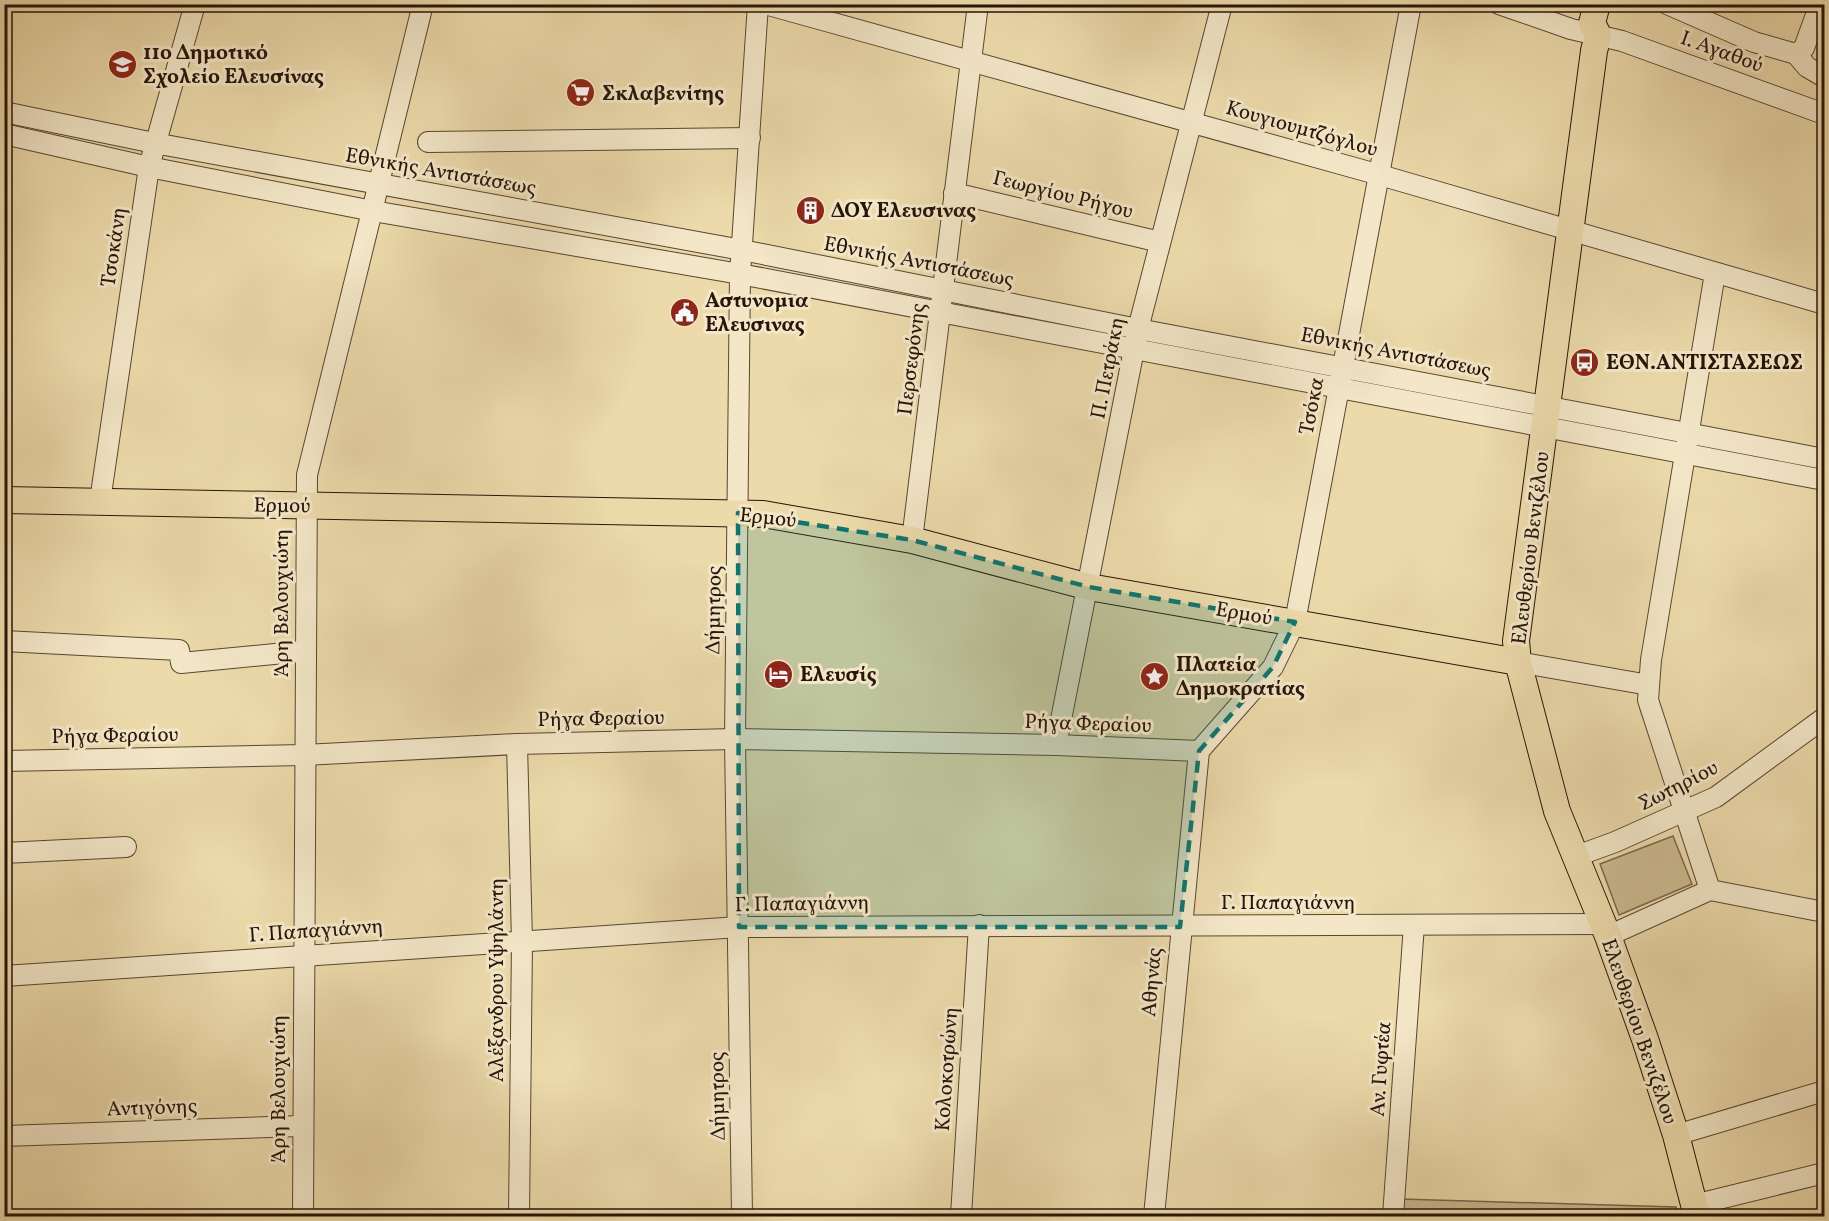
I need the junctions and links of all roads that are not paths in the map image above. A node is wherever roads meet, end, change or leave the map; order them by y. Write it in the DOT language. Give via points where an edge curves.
graph roads {
  1 [pos="195,4"];
  2 [pos="423,4"];
  3 [pos="758,4"];
  4 [pos="765,4"];
  5 [pos="978,4"];
  6 [pos="1222,4"];
  7 [pos="1411,4"];
  8 [pos="1499,4"];
  9 [pos="1598,4"];
  10 [pos="1667,4"];
  11 [pos="1820,4"];
  12 [pos="1598,35"];
  13 [pos="1796,54"];
  14 [pos="971,62"];
  15 [pos="1824,77"];
  16 [pos="4,112"];
  17 [pos="1824,114"];
  18 [pos="1191,122"];
  19 [pos="4,134"];
  20 [pos="750,138"];
  21 [pos="428,142"];
  22 [pos="154,143"];
  23 [pos="149,167"];
  24 [pos="1380,175"];
  25 [pos="379,183"];
  26 [pos="954,193"];
  27 [pos="374,211"];
  28 [pos="1571,230"];
  29 [pos="1160,242"];
  30 [pos="742,250"];
  31 [pos="1715,273"];
  32 [pos="740,274"];
  33 [pos="944,290"];
  34 [pos="1824,304"];
  35 [pos="942,313"];
  36 [pos="1138,329"];
  37 [pos="1134,350"];
  38 [pos="1343,366"];
  39 [pos="1339,386"];
  40 [pos="1546,416"];
  41 [pos="1689,434"];
  42 [pos="1686,455"];
  43 [pos="1824,459"];
  44 [pos="1824,480"];
  45 [pos="4,500"];
  46 [pos="100,501"];
  47 [pos="306,506"];
  48 [pos="738,513"];
  49 [pos="912,540"];
  50 [pos="1089,587"];
  51 [pos="1295,622"];
  52 [pos="4,640"];
  53 [pos="305,651"];
  54 [pos="1518,662"];
  55 [pos="1649,685"];
  56 [pos="1824,718"];
  57 [pos="735,739"];
  58 [pos="517,744"];
  59 [pos="1056,745"];
  60 [pos="1198,752"];
  61 [pos="304,755"];
  62 [pos="4,761"];
  63 [pos="1684,813"];
  64 [pos="126,847"];
  65 [pos="4,853"];
  66 [pos="1574,857"];
  67 [pos="1710,890"];
  68 [pos="1824,912"];
  69 [pos="980,925"];
  70 [pos="1414,925"];
  71 [pos="739,927"];
  72 [pos="1180,927"];
  73 [pos="1605,930"];
  74 [pos="522,941"];
  75 [pos="303,955"];
  76 [pos="4,976"];
  77 [pos="1824,1091"];
  78 [pos="301,1126"];
  79 [pos="1676,1135"];
  80 [pos="4,1136"];
  81 [pos="1824,1173"];
  82 [pos="1696,1211"];
  83 [pos="303,1216"];
  84 [pos="519,1216"];
  85 [pos="742,1216"];
  86 [pos="961,1216"];
  87 [pos="1154,1216"];
  88 [pos="1393,1216"];
  1 -- 22 [label="street, Τσοκάνη"];
  2 -- 25 [label="street, Άρη Βελουχιώτη"];
  3 -- 20 [label="street, Δήμητρος"];
  4 -- 14 [label="street, Κουγιουμτζόγλου"];
  5 -- 14 [label="street, Περσεφόνης"];
  6 -- 18 [label="street, Π. Πετράκη"];
  7 -- 24 [label="street, Τσόκα"];
  8 -- 12 [label="street, Ι. Αγαθού"];
  9 -- 12 [label="main road, Ελευθερίου Βενιζέλου" via="1592,23"];
  10 -- 13 [label="street" via="1754,42"];
  11 -- 13 [label="street" via="1804,48"];
  12 -- 17 [label="street, Ι. Αγαθού"];
  12 -- 28 [label="main road, Ελευθερίου Βενιζέλου"];
  13 -- 15 [label="street" via="1807,67"];
  14 -- 18 [label="street, Κουγιουμτζόγλου"];
  14 -- 26 [label="street, Περσεφόνης"];
  16 -- 22 [label="street, Εθνικής Αντιστάσεως"];
  18 -- 24 [label="street, Κουγιουμτζόγλου"];
  18 -- 29 [label="street, Π. Πετράκη"];
  19 -- 23 [label="street, Εθνικής Αντιστάσεως"];
  20 -- 21 [label="street"];
  20 -- 30 [label="street, Δήμητρος"];
  22 -- 23 [label="street, Τσοκάνη"];
  22 -- 25 [label="street, Εθνικής Αντιστάσεως"];
  23 -- 27 [label="street, Εθνικής Αντιστάσεως"];
  23 -- 46 [label="street, Τσοκάνη"];
  24 -- 28 [label="street, Κουγιουμτζόγλου"];
  24 -- 38 [label="street, Τσόκα"];
  25 -- 27 [label="street, Άρη Βελουχιώτη"];
  25 -- 30 [label="street, Εθνικής Αντιστάσεως"];
  26 -- 29 [label="street, Γεωργίου Ρήγου"];
  26 -- 33 [label="street, Περσεφόνης"];
  27 -- 32 [label="street, Εθνικής Αντιστάσεως"];
  27 -- 47 [label="street, Άρη Βελουχιώτη" via="308,475"];
  28 -- 31 [label="street, Κουγιουμτζόγλου"];
  28 -- 40 [label="main road, Ελευθερίου Βενιζέλου"];
  29 -- 36 [label="street, Π. Πετράκη"];
  30 -- 32 [label="street, Δήμητρος"];
  30 -- 33 [label="street, Εθνικής Αντιστάσεως"];
  31 -- 34 [label="street, Κουγιουμτζόγλου"];
  31 -- 41 [label="street"];
  32 -- 35 [label="street, Εθνικής Αντιστάσεως"];
  32 -- 48 [label="street, Δήμητρος"];
  33 -- 35 [label="street, Περσεφόνης"];
  33 -- 36 [label="street, Εθνικής Αντιστάσεως"];
  35 -- 37 [label="street, Εθνικής Αντιστάσεως"];
  35 -- 49 [label="street, Περσεφόνης"];
  36 -- 37 [label="street, Π. Πετράκη"];
  36 -- 38 [label="street, Εθνικής Αντιστάσεως"];
  37 -- 39 [label="street, Εθνικής Αντιστάσεως"];
  37 -- 50 [label="street, Π. Πετράκη"];
  38 -- 39 [label="street, Τσόκα"];
  38 -- 40 [label="street, Εθνικής Αντιστάσεως"];
  39 -- 40 [label="street, Εθνικής Αντιστάσεως"];
  39 -- 51 [label="street, Τσόκα"];
  40 -- 41 [label="street, Εθνικής Αντιστάσεως"];
  40 -- 42 [label="street, Εθνικής Αντιστάσεως"];
  40 -- 54 [label="main road, Ελευθερίου Βενιζέλου" via="1516,641"];
  41 -- 42 [label="street"];
  41 -- 43 [label="street, Εθνικής Αντιστάσεως"];
  42 -- 44 [label="street, Εθνικής Αντιστάσεως"];
  42 -- 55 [label="street"];
  45 -- 46 [label="main road, Ερμού"];
  46 -- 47 [label="main road, Ερμού"];
  47 -- 48 [label="main road, Ερμού"];
  47 -- 53 [label="street, Άρη Βελουχιώτη"];
  48 -- 49 [label="main road, Ερμού"];
  48 -- 57 [label="street, Δήμητρος"];
  49 -- 50 [label="main road, Ερμού"];
  50 -- 51 [label="main road, Ερμού"];
  50 -- 59 [label="street, Π. Πετράκη"];
  51 -- 54 [label="main road, Ερμού"];
  51 -- 60 [label="street, Τσόκα" via="1273,667"];
  52 -- 53 [label="street" via="179,650 181,663"];
  53 -- 61 [label="street, Άρη Βελουχιώτη"];
  54 -- 55 [label="street"];
  54 -- 66 [label="main road, Ελευθερίου Βενιζέλου" via="1540,756"];
  55 -- 63 [label="street" via="1648,700"];
  56 -- 63 [label="street, Σωτηρίου" via="1716,797"];
  57 -- 58 [label="street, Ρήγα Φεραίου"];
  57 -- 59 [label="street, Ρήγα Φεραίου"];
  57 -- 71 [label="street, Δήμητρος"];
  58 -- 61 [label="street, Ρήγα Φεραίου"];
  58 -- 74 [label="street, Αλέξανδρου Υψηλάντη"];
  59 -- 60 [label="street, Ρήγα Φεραίου"];
  60 -- 72 [label="street, Αθηνάς"];
  61 -- 62 [label="street, Ρήγα Φεραίου"];
  61 -- 75 [label="street, Άρη Βελουχιώτη"];
  63 -- 66 [label="street, Σωτηρίου"];
  63 -- 67 [label="street"];
  64 -- 65 [label="street"];
  66 -- 73 [label="main road, Ελευθερίου Βενιζέλου"];
  67 -- 68 [label="street"];
  67 -- 73 [label="street"];
  69 -- 71 [label="street, Γ. Παπαγιάννη"];
  69 -- 72 [label="street, Γ. Παπαγιάννη"];
  69 -- 86 [label="street, Κολοκοτρώνη"];
  70 -- 72 [label="street, Γ. Παπαγιάννη"];
  70 -- 73 [label="street, Γ. Παπαγιάννη"];
  70 -- 88 [label="street, Αν. Γυφτέα"];
  71 -- 74 [label="street, Γ. Παπαγιάννη"];
  71 -- 85 [label="street, Δήμητρος"];
  72 -- 87 [label="street, Αθηνάς"];
  73 -- 79 [label="main road, Ελευθερίου Βενιζέλου"];
  74 -- 75 [label="street, Γ. Παπαγιάννη"];
  74 -- 84 [label="street, Αλέξανδρου Υψηλάντη"];
  75 -- 76 [label="street, Γ. Παπαγιάννη"];
  75 -- 78 [label="street, Άρη Βελουχιώτη"];
  77 -- 79 [label="street"];
  78 -- 80 [label="street, Αντιγόνης"];
  78 -- 83 [label="street, Άρη Βελουχιώτη"];
  79 -- 82 [label="main road, Ελευθερίου Βενιζέλου"];
  81 -- 82 [label="street"];
}
